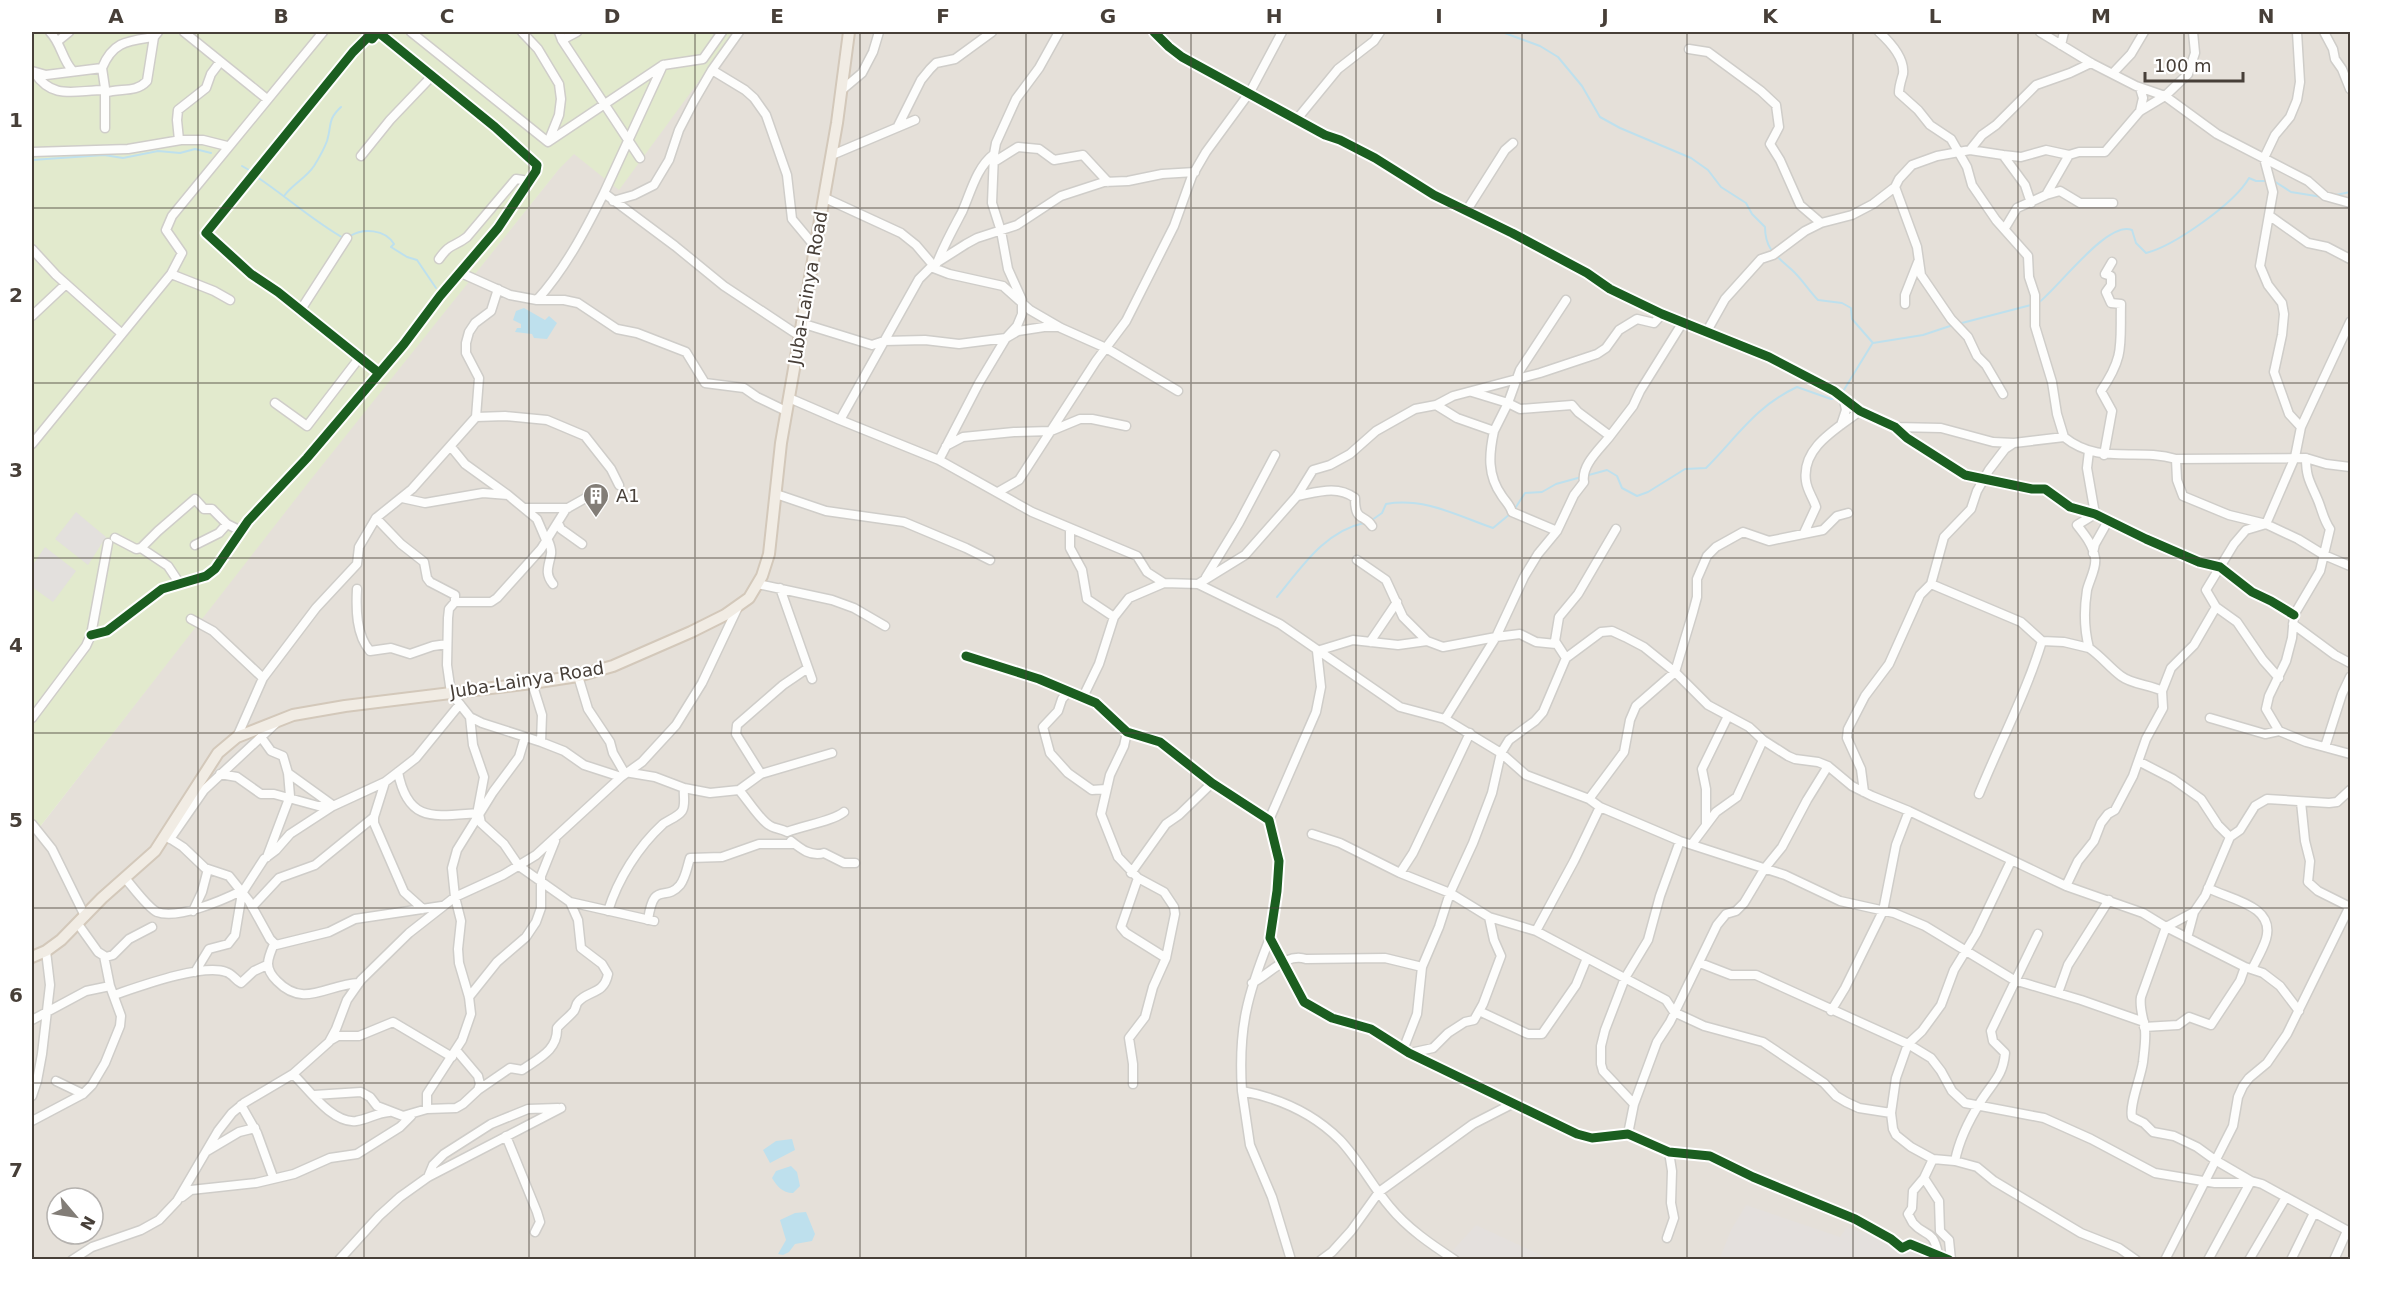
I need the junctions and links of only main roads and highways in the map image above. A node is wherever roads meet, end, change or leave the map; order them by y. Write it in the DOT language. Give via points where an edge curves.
graph roads {
  1 [pos="849,32"];
  2 [pos="32,957"];
  1 -- 2 [label="main road, Juba-Lainya Road" via="825,198 781,443 769,554 749,598 691,632 613,666 578,676 345,706 281,719 237,737 218,753 168,838 46,951"];
}
